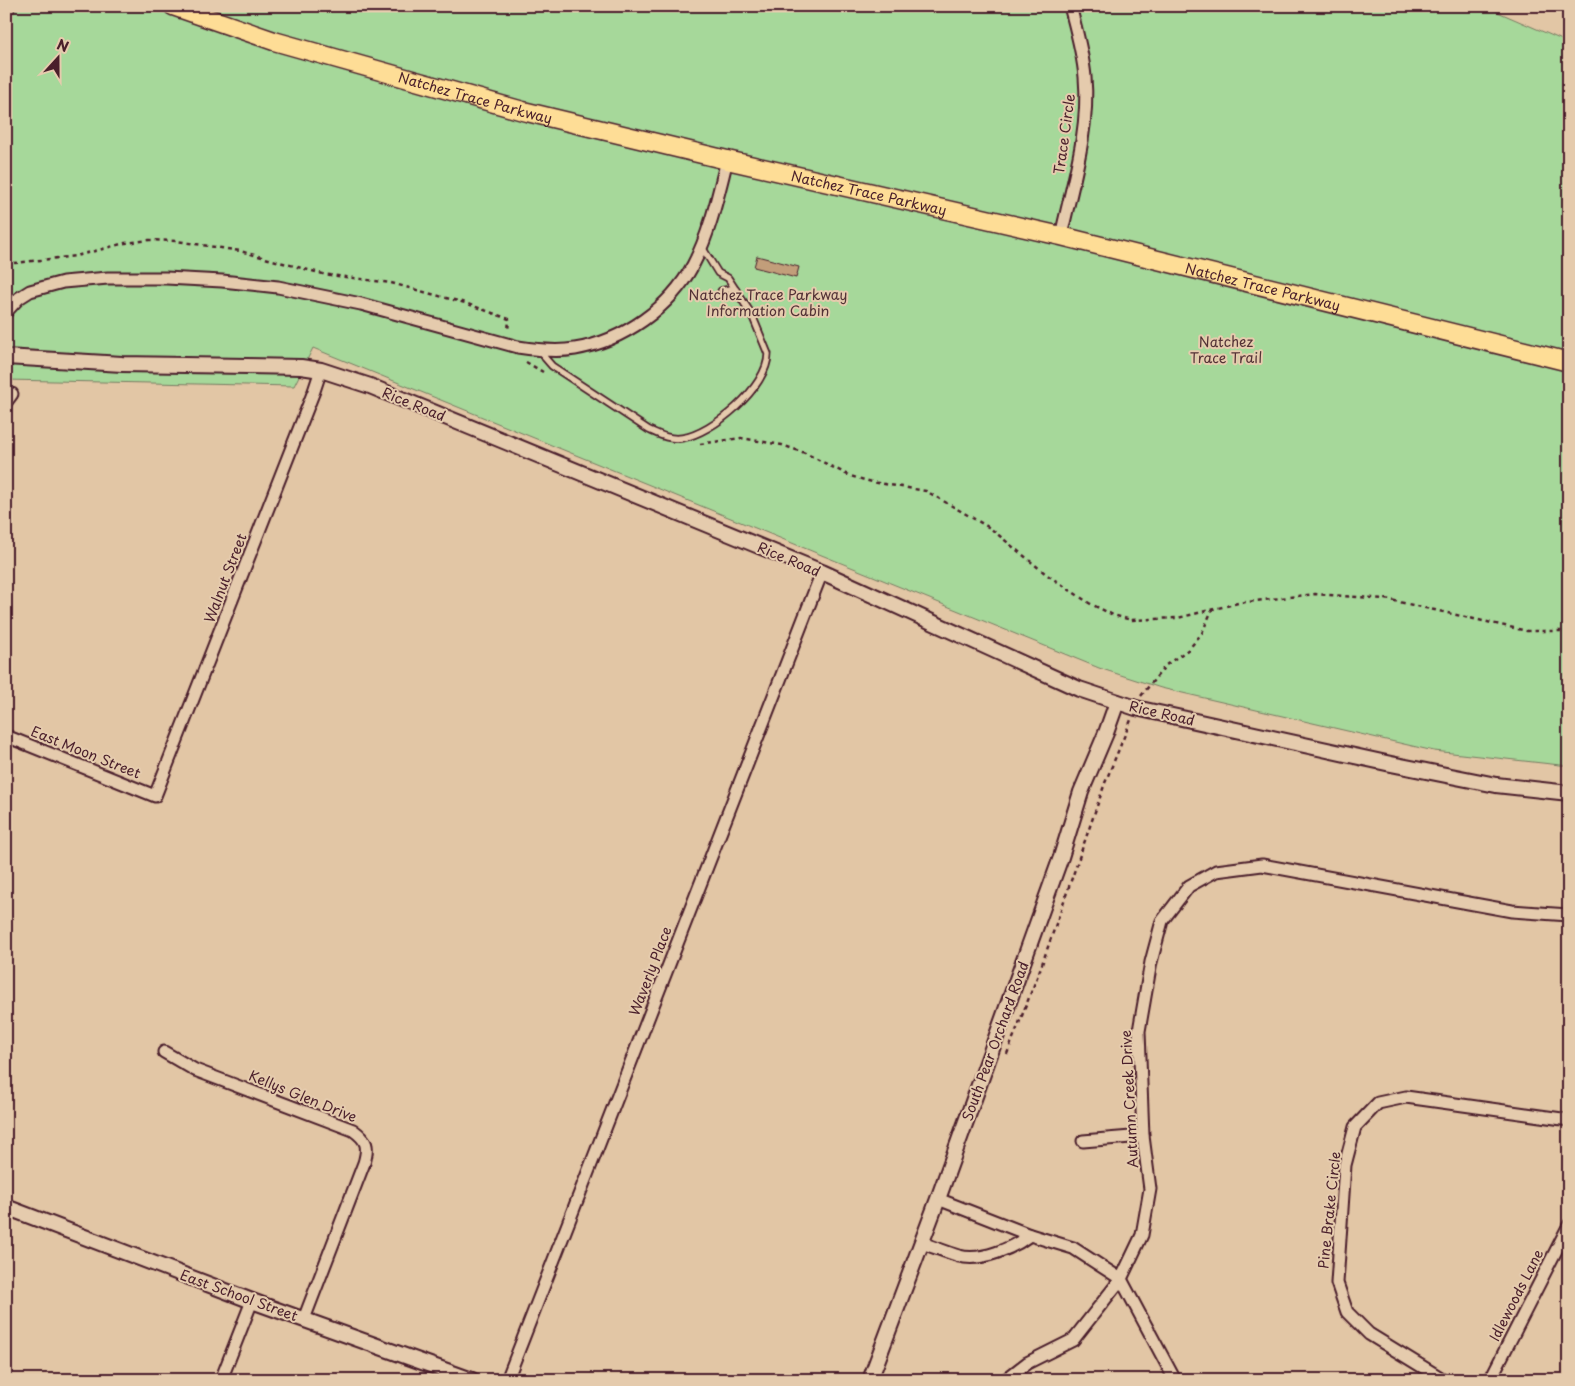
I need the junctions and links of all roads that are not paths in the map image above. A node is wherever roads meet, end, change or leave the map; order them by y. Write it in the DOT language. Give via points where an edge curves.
graph roads {
  1 [pos="174,6"];
  2 [pos="1070,6"];
  3 [pos="727,160"];
  4 [pos="1061,236"];
  5 [pos="701,246"];
  6 [pos="736,290"];
  7 [pos="721,291"];
  8 [pos="6,312"];
  9 [pos="542,350"];
  10 [pos="6,357"];
  11 [pos="1569,362"];
  12 [pos="321,370"];
  13 [pos="822,572"];
  14 [pos="1116,702"];
  15 [pos="6,736"];
  16 [pos="1569,793"];
  17 [pos="155,796"];
  18 [pos="1569,915"];
  19 [pos="164,1052"];
  20 [pos="1569,1120"];
  21 [pos="1143,1136"];
  22 [pos="1083,1141"];
  23 [pos="938,1199"];
  24 [pos="6,1207"];
  25 [pos="1569,1225"];
  26 [pos="1030,1235"];
  27 [pos="922,1243"];
  28 [pos="1121,1279"];
  29 [pos="252,1300"];
  30 [pos="304,1319"];
  31 [pos="221,1380"];
  32 [pos="472,1380"];
  33 [pos="507,1380"];
  34 [pos="870,1380"];
  35 [pos="1005,1380"];
  36 [pos="1175,1380"];
  37 [pos="1444,1380"];
  38 [pos="1490,1380"];
  1 -- 3 [label="main road, Natchez Trace Parkway" via="274,41 523,111"];
  2 -- 4 [label="street, Trace Circle" via="1082,55 1085,101 1079,155"];
  3 -- 4 [label="main road, Natchez Trace Parkway"];
  3 -- 5 [label="street"];
  4 -- 11 [label="main road, Natchez Trace Parkway"];
  5 -- 6 [label="lane" via="718,273 728,278"];
  5 -- 9 [label="street" via="680,286 645,319 595,344 575,349"];
  6 -- 7 [label="lane"];
  6 -- 9 [label="lane" via="759,330 768,360 763,375 747,396 708,429 692,436 673,439 649,430 552,366"];
  8 -- 9 [label="street" via="30,291 63,282 128,278 222,281 315,294 506,344"];
  10 -- 12 [label="street, Rice Road"];
  12 -- 13 [label="street, Rice Road" via="370,386"];
  12 -- 17 [label="street, Walnut Street"];
  13 -- 14 [label="street, Rice Road" via="1079,689"];
  13 -- 33 [label="street, Waverly Place"];
  14 -- 16 [label="street, Rice Road" via="1391,764 1496,785"];
  14 -- 23 [label="street, South Pear Orchard Road" via="1081,792 1061,857"];
  15 -- 17 [label="street, East Moon Street"];
  18 -- 21 [label="street, Autumn Creek Drive" via="1512,911 1262,864 1216,871 1189,886 1162,921 1155,946 1139,1031"];
  19 -- 30 [label="street, Kellys Glen Drive" via="195,1070 353,1130 367,1146 364,1163"];
  20 -- 37 [label="street, Pine Brake Circle" via="1406,1097 1378,1103 1355,1127 1345,1165 1337,1283 1347,1312 1370,1334"];
  21 -- 22 [label="street"];
  21 -- 28 [label="street, Autumn Creek Drive" via="1150,1189 1142,1235"];
  23 -- 26 [label="street"];
  23 -- 27 [label="street, South Pear Orchard Road"];
  24 -- 29 [label="street, East School Street"];
  25 -- 38 [label="street, Idlewoods Lane"];
  26 -- 27 [label="street" via="1017,1245 974,1257"];
  26 -- 28 [label="street" via="1073,1248"];
  27 -- 34 [label="street, South Pear Orchard Road"];
  28 -- 35 [label="street, Autumn Creek Drive" via="1073,1340 1027,1363"];
  28 -- 36 [label="street"];
  29 -- 30 [label="street, East School Street"];
  29 -- 31 [label="street"];
  30 -- 32 [label="street, East School Street"];
}
